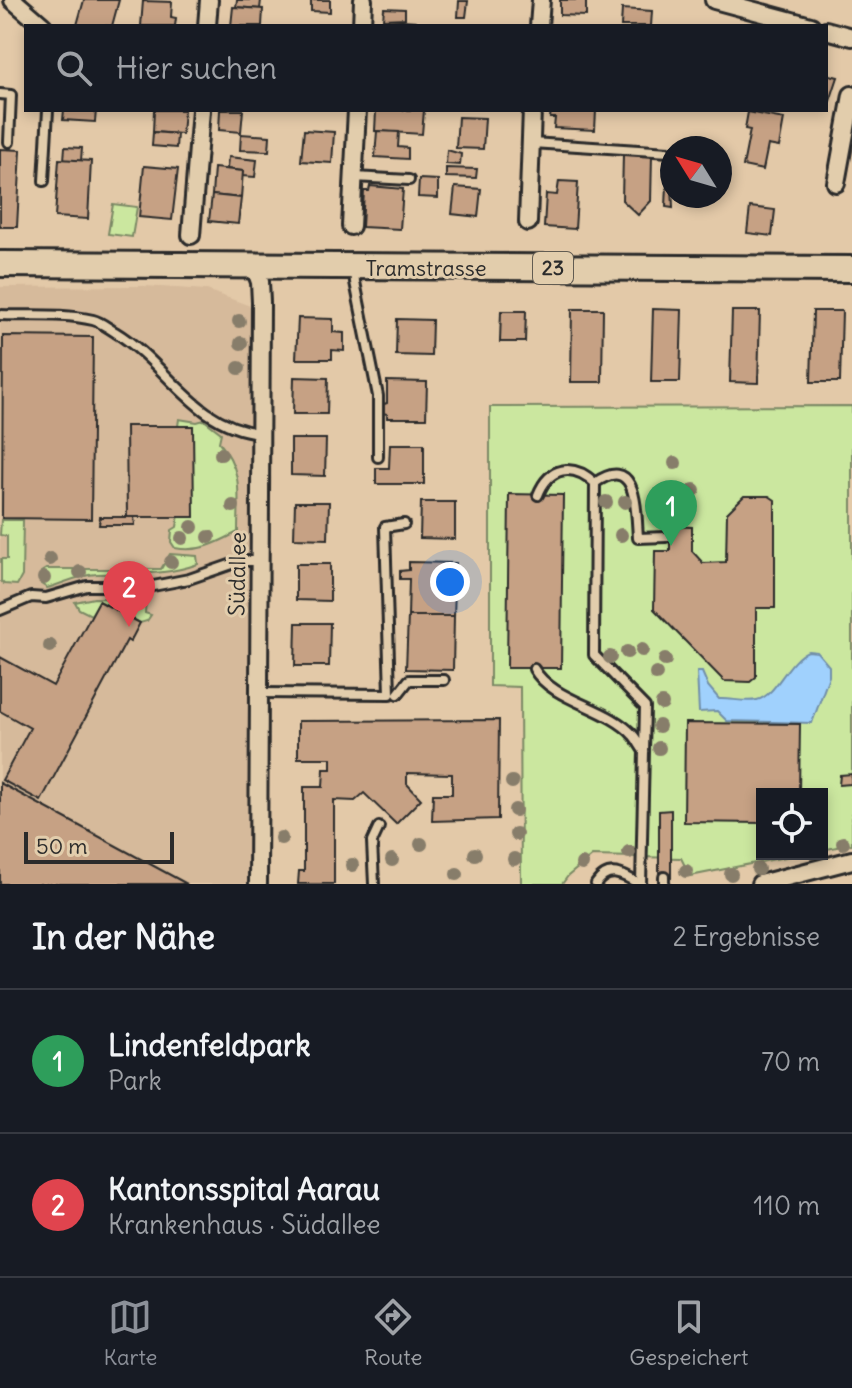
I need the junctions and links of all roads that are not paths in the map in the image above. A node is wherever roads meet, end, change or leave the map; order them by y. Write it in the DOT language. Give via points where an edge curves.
graph roads {
  1 [pos="13,0"];
  2 [pos="209,0"];
  3 [pos="363,0"];
  4 [pos="541,0"];
  5 [pos="714,0"];
  6 [pos="732,2"];
  7 [pos="41,24"];
  8 [pos="207,24"];
  9 [pos="362,24"];
  10 [pos="539,24"];
  11 [pos="804,24"];
  12 [pos="828,31"];
  13 [pos="852,37"];
  14 [pos="0,94"];
  15 [pos="852,95"];
  16 [pos="48,112"];
  17 [pos="201,112"];
  18 [pos="357,112"];
  19 [pos="532,112"];
  20 [pos="9,142"];
  21 [pos="531,143"];
  22 [pos="660,151"];
  23 [pos="353,177"];
  24 [pos="409,180"];
  25 [pos="44,181"];
  26 [pos="836,183"];
  27 [pos="528,222"];
  28 [pos="351,226"];
  29 [pos="191,235"];
  30 [pos="0,264"];
  31 [pos="254,265"];
  32 [pos="354,267"];
  33 [pos="852,269"];
  34 [pos="0,315"];
  35 [pos="260,433"];
  36 [pos="378,457"];
  37 [pos="595,483"];
  38 [pos="538,495"];
  39 [pos="404,524"];
  40 [pos="666,537"];
  41 [pos="259,561"];
  42 [pos="0,610"];
  43 [pos="534,669"];
  44 [pos="444,680"];
  45 [pos="257,693"];
  46 [pos="398,694"];
  47 [pos="644,752"];
  48 [pos="379,827"];
  49 [pos="852,860"];
  50 [pos="258,884"];
  51 [pos="374,884"];
  52 [pos="596,884"];
  53 [pos="640,884"];
  54 [pos="760,884"];
  1 -- 7 [label="street"];
  2 -- 8 [label="street"];
  3 -- 9 [label="street"];
  4 -- 10 [label="street"];
  5 -- 6 [label="street"];
  6 -- 11 [label="street"];
  12 -- 13 [label="street"];
  14 -- 20 [label="lane" via="11,95"];
  15 -- 26 [label="street"];
  16 -- 25 [label="lane"];
  17 -- 29 [label="street"];
  18 -- 23 [label="street"];
  19 -- 21 [label="street"];
  21 -- 22 [label="lane"];
  21 -- 27 [label="street"];
  23 -- 24 [label="lane"];
  23 -- 28 [label="street"];
  30 -- 31 [label="main road, Tramstrasse / 23"];
  31 -- 32 [label="main road, Tramstrasse / 23"];
  31 -- 35 [label="street, Südallee" via="261,302"];
  32 -- 33 [label="main road, Tramstrasse / 23"];
  32 -- 36 [label="lane" via="378,396"];
  34 -- 35 [label="lane" via="95,321 125,338 207,415 240,431"];
  35 -- 41 [label="street, Südallee"];
  37 -- 38 [label="lane" via="584,472 557,472 544,480"];
  37 -- 40 [label="lane" via="606,475 629,481 638,538"];
  37 -- 47 [label="lane" via="594,655 645,707"];
  39 -- 45 [label="lane" via="385,527 390,694"];
  41 -- 42 [label="lane" via="241,561 153,586 87,586 31,597"];
  41 -- 45 [label="street, Südallee"];
  43 -- 47 [label="lane" via="545,683 618,723"];
  44 -- 46 [label="lane" via="409,680"];
  45 -- 50 [label="street, Südallee"];
  47 -- 53 [label="lane"];
  48 -- 51 [label="lane" via="372,842"];
  49 -- 54 [label="street"];
  52 -- 53 [label="lane" via="611,872"];
}
